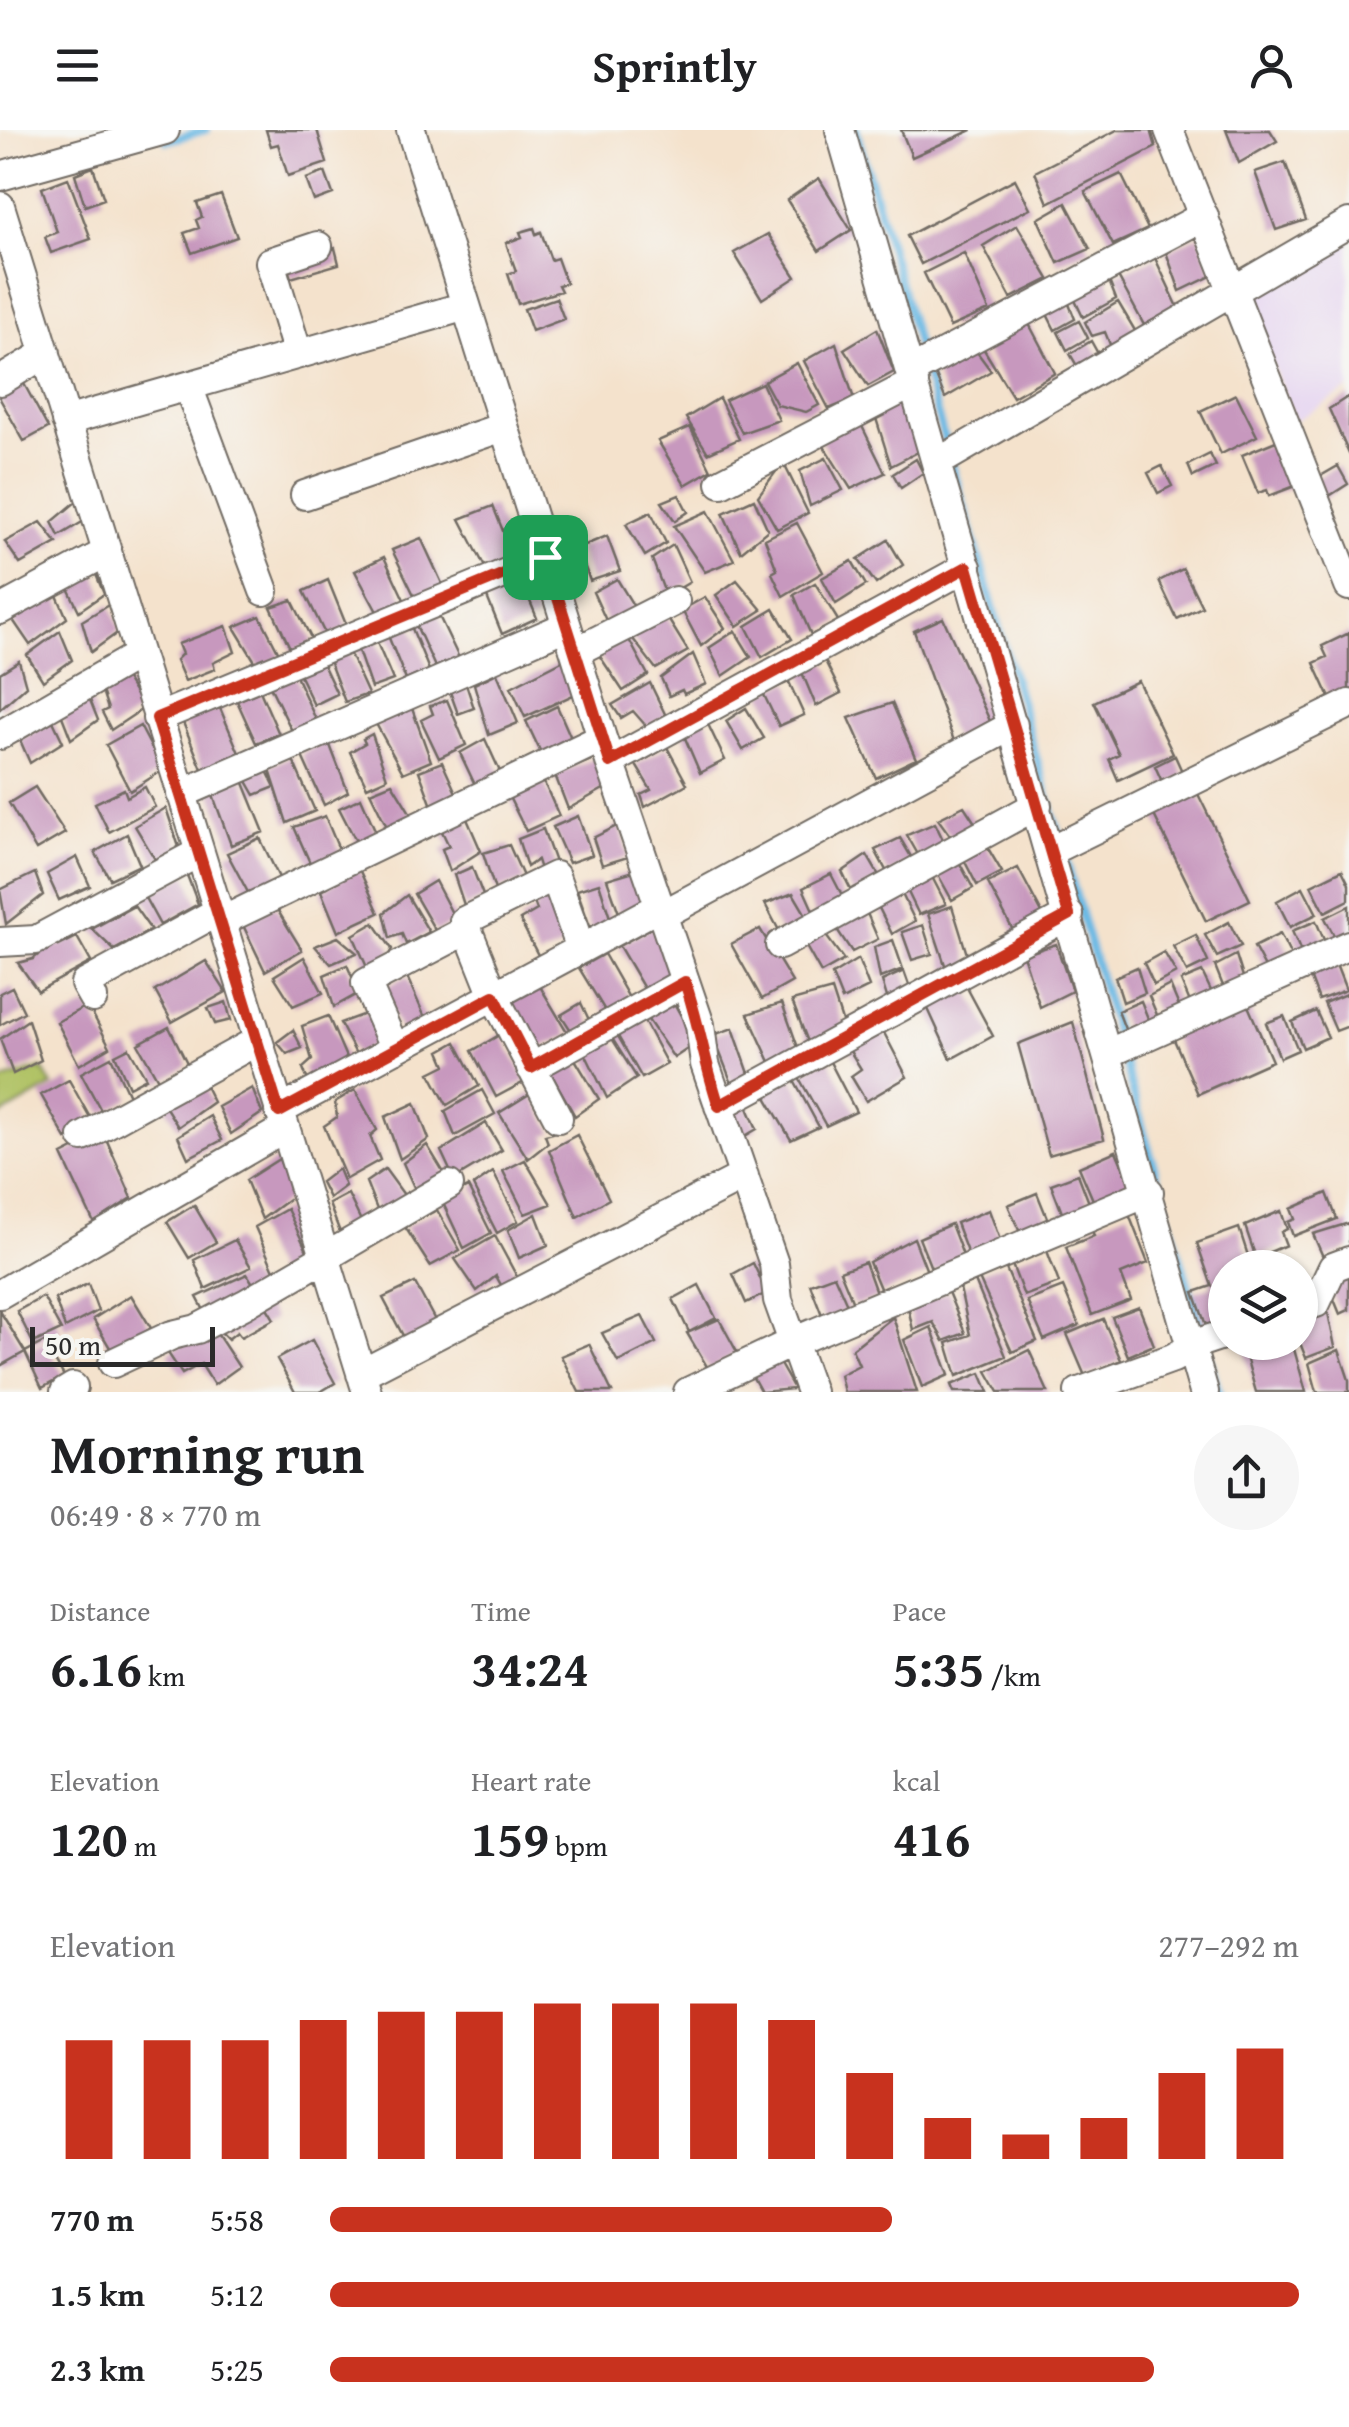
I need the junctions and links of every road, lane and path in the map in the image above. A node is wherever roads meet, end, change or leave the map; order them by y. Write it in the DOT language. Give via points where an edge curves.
graph roads {
  1 [pos="166,130"];
  2 [pos="410,130"];
  3 [pos="840,130"];
  4 [pos="1170,130"];
  5 [pos="0,176"];
  6 [pos="0,206"];
  7 [pos="1204,216"];
  8 [pos="1349,223"];
  9 [pos="318,246"];
  10 [pos="1233,291"];
  11 [pos="466,306"];
  12 [pos="46,353"];
  13 [pos="298,354"];
  14 [pos="912,377"];
  15 [pos="0,381"];
  16 [pos="188,386"];
  17 [pos="75,418"];
  18 [pos="503,427"];
  19 [pos="937,463"];
  20 [pos="721,483"];
  21 [pos="305,496"];
  22 [pos="106,552"];
  23 [pos="545,557"];
  24 [pos="967,567"];
  25 [pos="1349,586"];
  26 [pos="264,590"];
  27 [pos="675,601"];
  28 [pos="0,610"];
  29 [pos="571,639"];
  30 [pos="138,656"];
  31 [pos="1349,704"];
  32 [pos="157,718"];
  33 [pos="1013,725"];
  34 [pos="0,735"];
  35 [pos="606,750"];
  36 [pos="181,794"];
  37 [pos="1036,805"];
  38 [pos="1058,847"];
  39 [pos="198,853"];
  40 [pos="661,911"];
  41 [pos="1069,915"];
  42 [pos="219,917"];
  43 [pos="467,930"];
  44 [pos="0,942"];
  45 [pos="1349,945"];
  46 [pos="780,946"];
  47 [pos="581,949"];
  48 [pos="685,982"];
  49 [pos="494,996"];
  50 [pos="93,998"];
  51 [pos="257,1042"];
  52 [pos="395,1049"];
  53 [pos="1117,1050"];
  54 [pos="531,1068"];
  55 [pos="719,1106"];
  56 [pos="558,1118"];
  57 [pos="282,1120"];
  58 [pos="83,1137"];
  59 [pos="744,1176"];
  60 [pos="449,1185"];
  61 [pos="1149,1192"];
  62 [pos="324,1255"];
  63 [pos="1349,1262"];
  64 [pos="0,1294"];
  65 [pos="1318,1298"];
  66 [pos="1207,1341"];
  67 [pos="793,1342"];
  68 [pos="113,1363"];
  69 [pos="364,1383"];
  70 [pos="688,1392"];
  71 [pos="811,1392"];
  72 [pos="1079,1392"];
  73 [pos="1204,1392"];
  1 -- 5 [label="street"];
  2 -- 11 [label="street"];
  3 -- 14 [label="street"];
  4 -- 7 [label="street"];
  6 -- 12 [label="street"];
  7 -- 10 [label="street"];
  7 -- 14 [label="street"];
  8 -- 10 [label="street"];
  9 -- 13 [label="street" via="270,262"];
  10 -- 19 [label="street"];
  10 -- 25 [label="street"];
  11 -- 13 [label="street"];
  11 -- 18 [label="street"];
  12 -- 15 [label="street"];
  12 -- 17 [label="street"];
  13 -- 16 [label="street"];
  14 -- 19 [label="street"];
  14 -- 20 [label="street"];
  16 -- 17 [label="street"];
  16 -- 26 [label="street"];
  17 -- 22 [label="street"];
  18 -- 21 [label="street"];
  18 -- 23 [label="street"];
  19 -- 24 [label="street"];
  22 -- 28 [label="street"];
  22 -- 30 [label="street"];
  23 -- 29 [label="street"];
  23 -- 32 [label="street"];
  24 -- 33 [label="street"];
  24 -- 35 [label="street"];
  27 -- 29 [label="street"];
  29 -- 35 [label="street"];
  29 -- 36 [label="street"];
  30 -- 32 [label="street"];
  30 -- 34 [label="street"];
  31 -- 38 [label="street"];
  32 -- 36 [label="street"];
  33 -- 37 [label="street"];
  33 -- 40 [label="street"];
  35 -- 40 [label="street"];
  35 -- 42 [label="street"];
  36 -- 39 [label="street"];
  37 -- 38 [label="street"];
  37 -- 46 [label="street"];
  38 -- 41 [label="street"];
  39 -- 42 [label="street"];
  39 -- 44 [label="street" via="36,940"];
  40 -- 47 [label="street"];
  40 -- 48 [label="street"];
  41 -- 53 [label="street"];
  41 -- 55 [label="street"];
  42 -- 50 [label="street" via="85,984"];
  42 -- 51 [label="street"];
  43 -- 47 [label="street" via="464,921 555,876"];
  43 -- 49 [label="street"];
  43 -- 52 [label="street" via="366,983"];
  45 -- 53 [label="street"];
  47 -- 49 [label="street"];
  48 -- 54 [label="street"];
  48 -- 55 [label="street"];
  49 -- 52 [label="street"];
  49 -- 54 [label="street"];
  51 -- 57 [label="street"];
  51 -- 58 [label="street"];
  52 -- 57 [label="street"];
  53 -- 61 [label="street"];
  54 -- 56 [label="street"];
  55 -- 59 [label="street"];
  57 -- 62 [label="street"];
  57 -- 64 [label="street"];
  59 -- 67 [label="street"];
  59 -- 69 [label="street"];
  60 -- 62 [label="street"];
  61 -- 66 [label="street"];
  61 -- 67 [label="street"];
  62 -- 68 [label="street" via="197,1329"];
  62 -- 69 [label="street"];
  63 -- 65 [label="street" via="1333,1267"];
  66 -- 72 [label="street"];
  66 -- 73 [label="street"];
  67 -- 70 [label="street"];
  67 -- 71 [label="street"];
}
